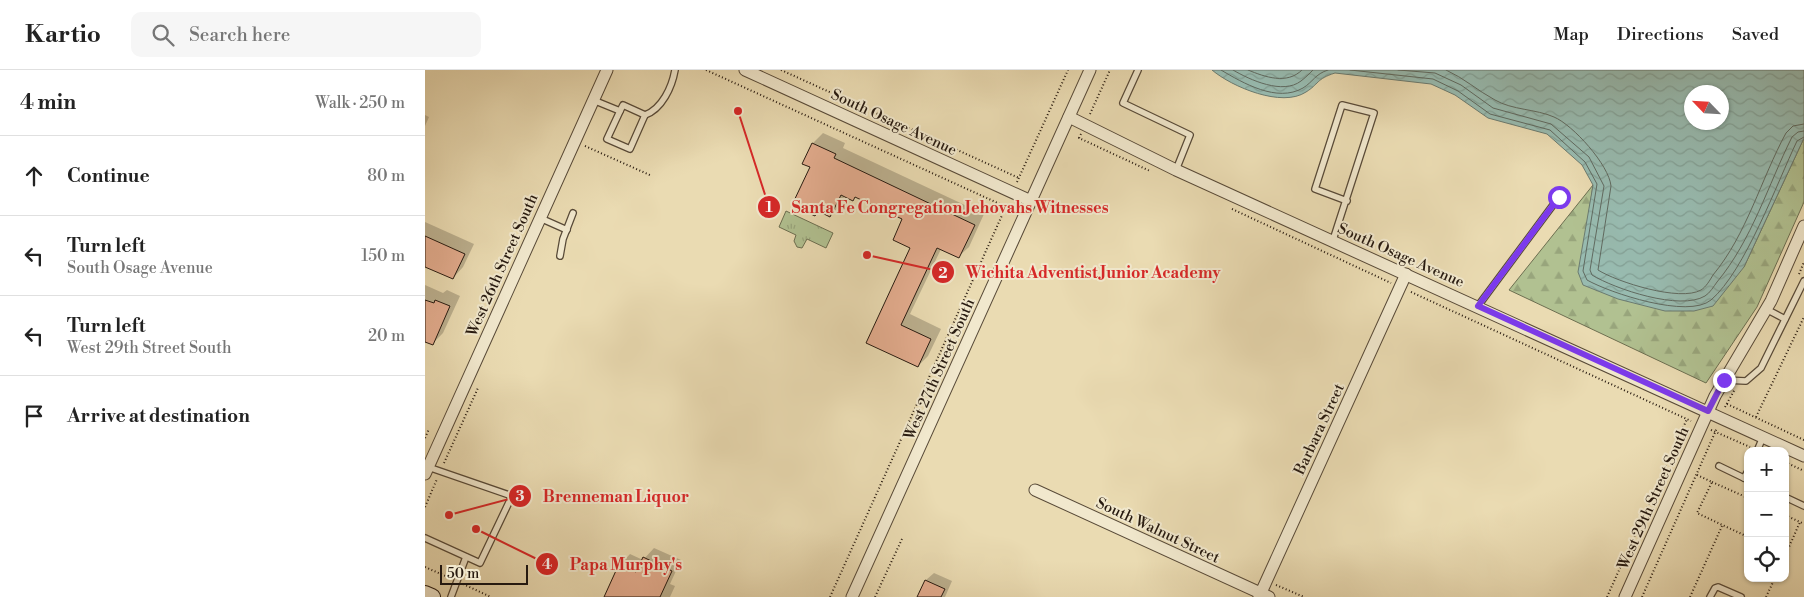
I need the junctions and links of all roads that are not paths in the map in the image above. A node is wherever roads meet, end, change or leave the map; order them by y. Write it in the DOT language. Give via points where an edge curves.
graph roads {
  1 [pos="607,70"];
  2 [pos="675,70"];
  3 [pos="745,70"];
  4 [pos="1090,70"];
  5 [pos="1138,70"];
  6 [pos="593,100"];
  7 [pos="620,111"];
  8 [pos="645,115"];
  9 [pos="1069,117"];
  10 [pos="1176,170"];
  11 [pos="1559,197"];
  12 [pos="1031,201"];
  13 [pos="1347,201"];
  14 [pos="573,213"];
  15 [pos="540,218"];
  16 [pos="567,230"];
  17 [pos="1803,232"];
  18 [pos="1333,240"];
  19 [pos="560,256"];
  20 [pos="1406,274"];
  21 [pos="1804,281"];
  22 [pos="1478,306"];
  23 [pos="1766,309"];
  24 [pos="1785,319"];
  25 [pos="1724,380"];
  26 [pos="1708,411"];
  27 [pos="1763,437"];
  28 [pos="1759,447"];
  29 [pos="1804,456"];
  30 [pos="1719,466"];
  31 [pos="426,470"];
  32 [pos="1744,478"];
  33 [pos="1035,490"];
  34 [pos="1789,499"];
  35 [pos="1804,506"];
  36 [pos="425,538"];
  37 [pos="466,557"];
  38 [pos="425,594"];
  39 [pos="1265,594"];
  40 [pos="432,597"];
  41 [pos="451,597"];
  42 [pos="853,597"];
  43 [pos="1625,597"];
  44 [pos="1710,597"];
  45 [pos="1741,597"];
  1 -- 6 [label="street, West 26th Street South"];
  2 -- 8 [label="lane" via="660,105"];
  3 -- 12 [label="street, South Osage Avenue"];
  4 -- 9 [label="street, West 27th Street South"];
  5 -- 10 [label="lane" via="1123,103 1191,135"];
  6 -- 7 [label="lane"];
  6 -- 15 [label="street, West 26th Street South"];
  7 -- 8 [label="lane" via="623,105"];
  7 -- 8 [label="lane" via="607,139 631,149"];
  9 -- 10 [label="street, South Osage Avenue"];
  9 -- 12 [label="street, West 27th Street South"];
  10 -- 18 [label="street, South Osage Avenue"];
  11 -- 22 [label="lane"];
  12 -- 42 [label="street, West 27th Street South"];
  13 -- 13 [label="lane" via="1374,113 1342,105 1315,189"];
  13 -- 18 [label="lane"];
  14 -- 16 [label="lane"];
  15 -- 16 [label="lane"];
  15 -- 31 [label="street, West 26th Street South"];
  16 -- 19 [label="lane"];
  17 -- 23 [label="street, West 29th Street South"];
  18 -- 20 [label="street, South Osage Avenue"];
  20 -- 22 [label="street, South Osage Avenue"];
  20 -- 39 [label="street, Barbara Street"];
  21 -- 24 [label="lane"];
  22 -- 26 [label="street, South Osage Avenue"];
  23 -- 24 [label="lane"];
  23 -- 25 [label="street, West 29th Street South"];
  24 -- 25 [label="lane" via="1761,368 1747,381"];
  25 -- 26 [label="street, West 29th Street South"];
  26 -- 27 [label="street, South Osage Avenue"];
  26 -- 43 [label="street, West 29th Street South"];
  27 -- 28 [label="lane"];
  27 -- 29 [label="street, South Osage Avenue"];
  30 -- 32 [label="lane"];
  31 -- 37 [label="lane" via="512,496 480,563"];
  33 -- 39 [label="street, South Walnut Street"];
  34 -- 35 [label="lane"];
  36 -- 37 [label="lane"];
  37 -- 41 [label="lane"];
  38 -- 40 [label="street"];
  44 -- 45 [label="lane" via="1718,587"];
}
